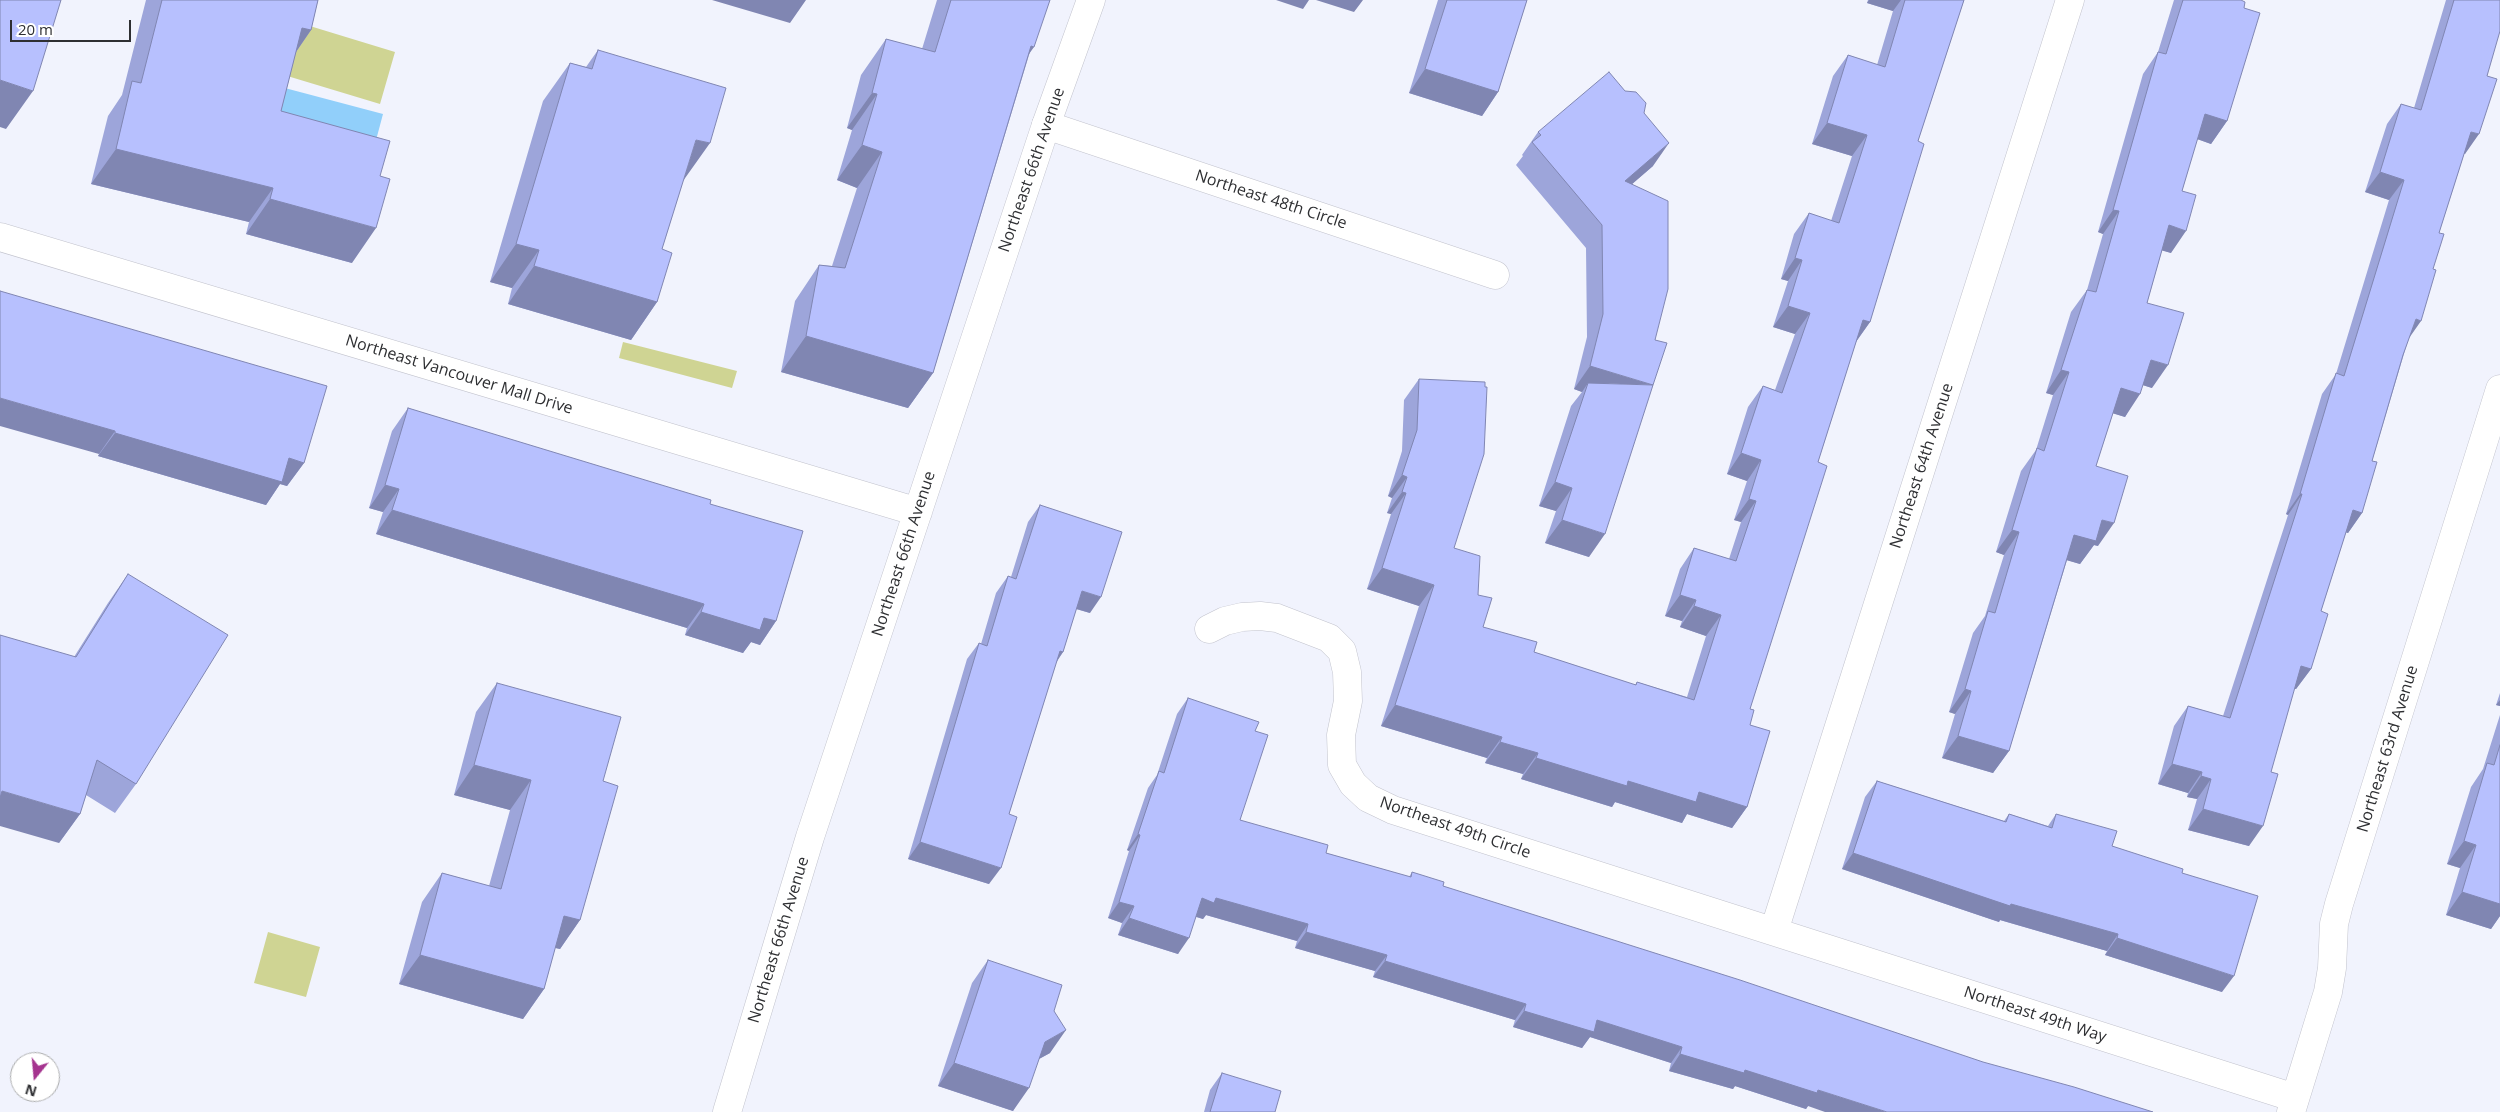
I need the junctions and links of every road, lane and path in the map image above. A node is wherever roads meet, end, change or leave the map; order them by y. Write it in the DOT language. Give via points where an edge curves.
graph roads {
  1 [pos="1091,0"];
  2 [pos="2070,0"];
  3 [pos="1046,125"];
  4 [pos="0,237"];
  5 [pos="1495,275"];
  6 [pos="2500,389"];
  7 [pos="918,512"];
  8 [pos="1209,629"];
  9 [pos="1774,931"];
  10 [pos="2293,1105"];
  11 [pos="727,1112"];
  1 -- 3 [label="street, Northeast 66th Avenue"];
  2 -- 9 [label="street, Northeast 64th Avenue"];
  3 -- 5 [label="street, Northeast 48th Circle"];
  3 -- 7 [label="street, Northeast 66th Avenue"];
  4 -- 7 [label="street, Northeast Vancouver Mall Drive"];
  6 -- 10 [label="street, Northeast 63rd Avenue" via="2339,904 2328,992"];
  7 -- 11 [label="street, Northeast 66th Avenue" via="804,856"];
  8 -- 9 [label="street, Northeast 49th Circle" via="1225,621 1260,616 1277,618 1329,638 1342,652 1347,672 1348,701 1341,735 1342,765 1353,784 1368,798 1393,810"];
  9 -- 10 [label="street, Northeast 49th Way"];
}
